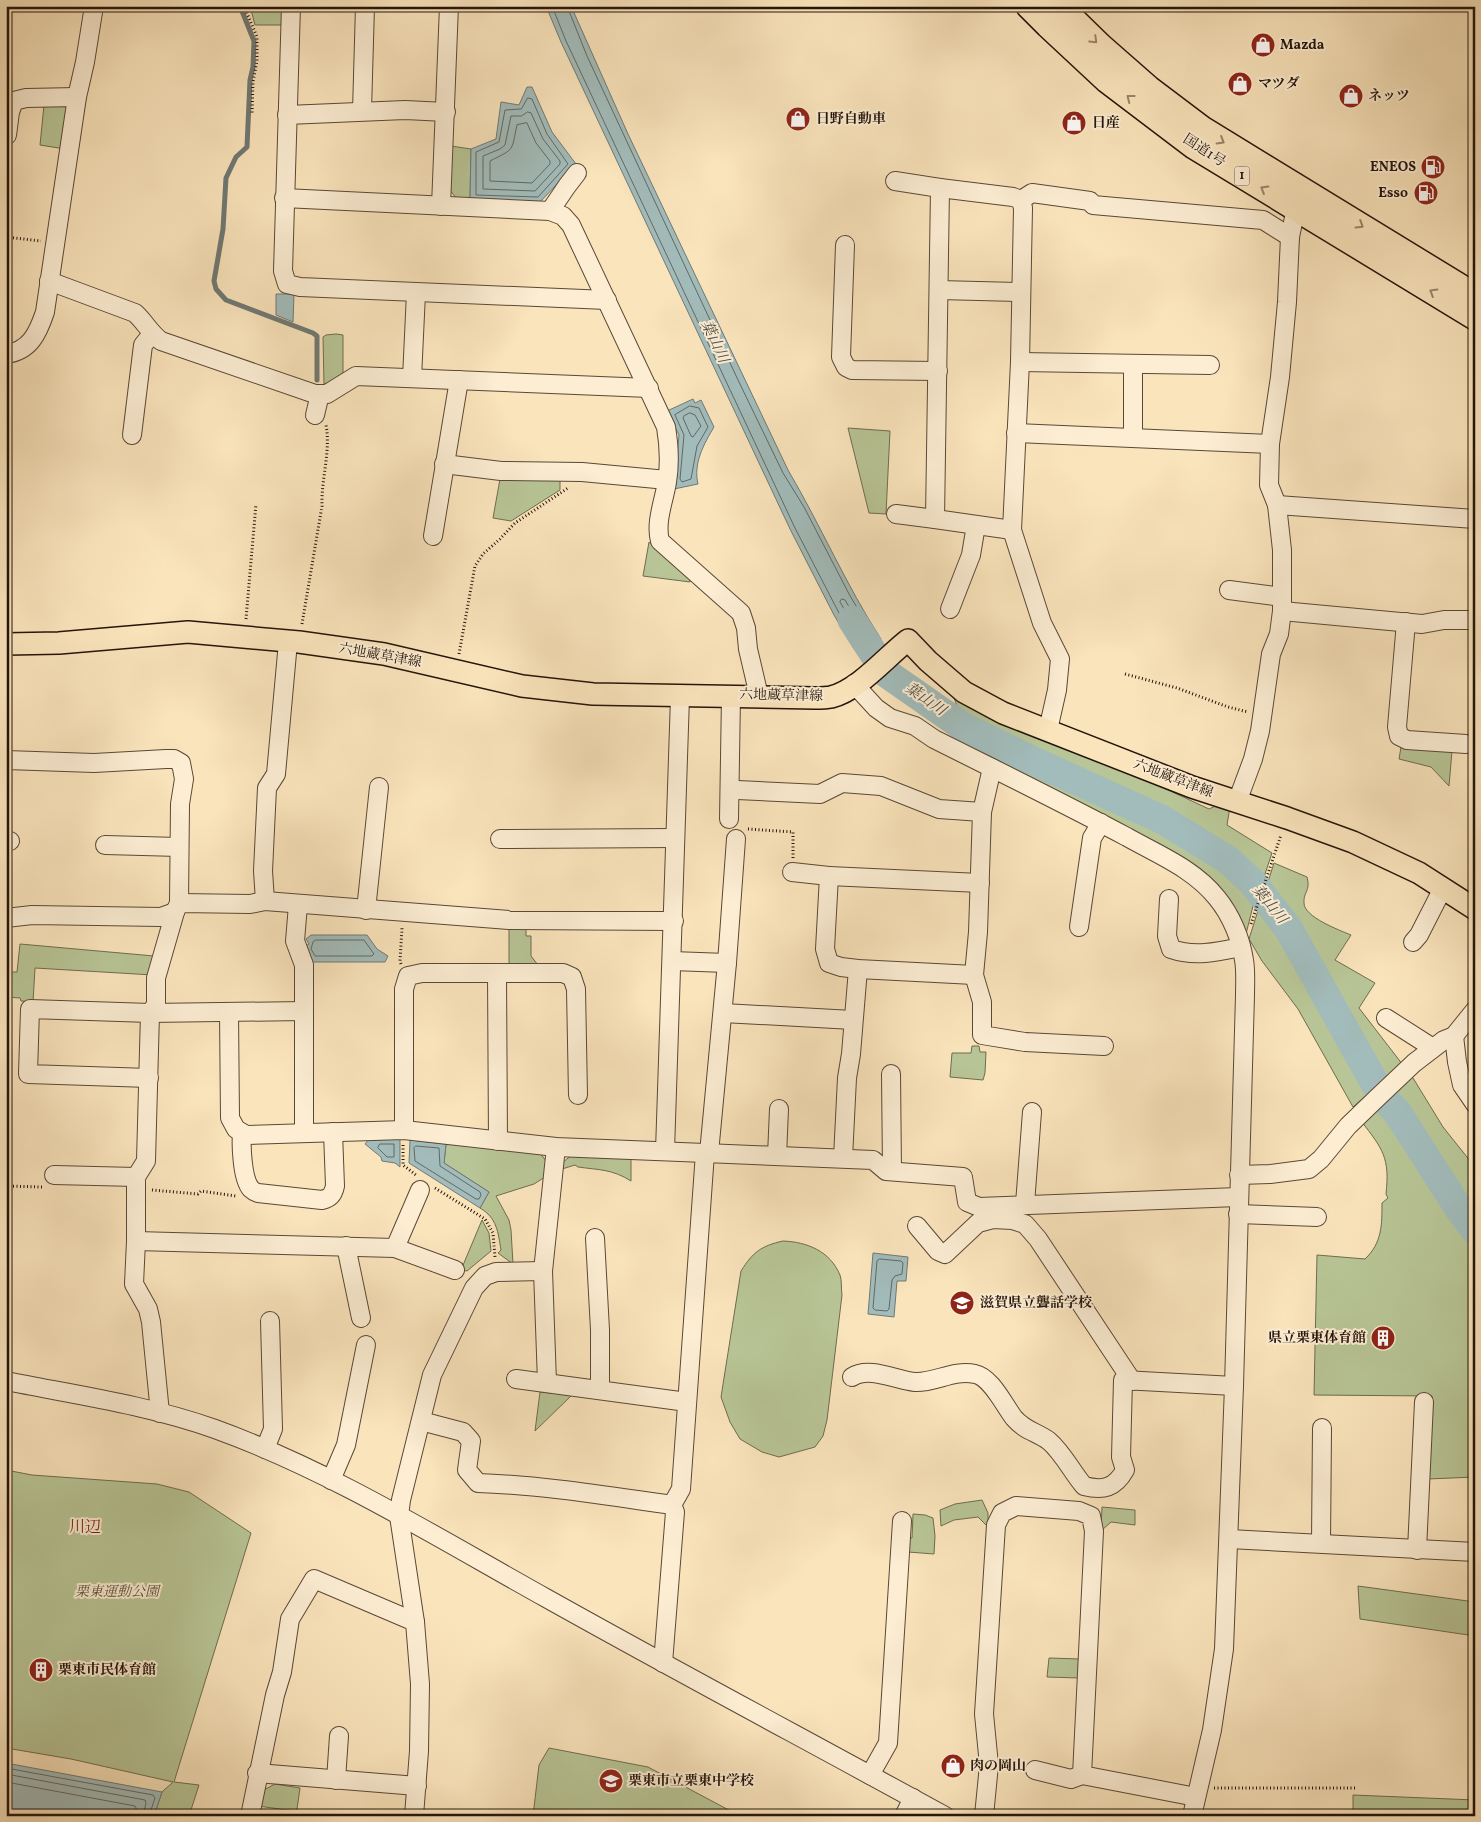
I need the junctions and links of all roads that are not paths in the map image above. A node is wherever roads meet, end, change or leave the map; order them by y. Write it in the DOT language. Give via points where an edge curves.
graph roads {
  1 [pos="94,6"];
  2 [pos="291,6"];
  3 [pos="365,6"];
  4 [pos="449,6"];
  5 [pos="1029,6"];
  6 [pos="1059,6"];
  7 [pos="77,97"];
  8 [pos="362,111"];
  9 [pos="446,112"];
  10 [pos="287,115"];
  11 [pos="7,135"];
  12 [pos="578,174"];
  13 [pos="896,181"];
  14 [pos="940,188"];
  15 [pos="284,198"];
  16 [pos="1298,198"];
  17 [pos="1020,200"];
  18 [pos="441,206"];
  19 [pos="550,211"];
  20 [pos="1290,237"];
  21 [pos="845,245"];
  22 [pos="49,281"];
  23 [pos="939,290"];
  24 [pos="1021,292"];
  25 [pos="416,293"];
  26 [pos="1475,296"];
  27 [pos="607,300"];
  28 [pos="1475,317"];
  29 [pos="152,334"];
  30 [pos="6,354"];
  31 [pos="1020,362"];
  32 [pos="1133,364"];
  33 [pos="1210,365"];
  34 [pos="938,370"];
  35 [pos="412,378"];
  36 [pos="459,380"];
  37 [pos="649,388"];
  38 [pos="320,394"];
  39 [pos="315,415"];
  40 [pos="1016,433"];
  41 [pos="132,435"];
  42 [pos="1133,438"];
  43 [pos="1270,444"];
  44 [pos="444,464"];
  45 [pos="667,480"];
  46 [pos="1277,505"];
  47 [pos="896,514"];
  48 [pos="935,519"];
  49 [pos="1475,519"];
  50 [pos="976,525"];
  51 [pos="1012,530"];
  52 [pos="433,536"];
  53 [pos="1229,590"];
  54 [pos="1282,604"];
  55 [pos="950,609"];
  56 [pos="1475,620"];
  57 [pos="1406,622"];
  58 [pos="293,642"];
  59 [pos="6,644"];
  60 [pos="860,680"];
  61 [pos="730,696"];
  62 [pos="759,696"];
  63 [pos="680,697"];
  64 [pos="1048,730"];
  65 [pos="1466,744"];
  66 [pos="6,760"];
  67 [pos="992,768"];
  68 [pos="379,787"];
  69 [pos="736,790"];
  70 [pos="1237,802"];
  71 [pos="982,812"];
  72 [pos="729,819"];
  73 [pos="1101,823"];
  74 [pos="742,834"];
  75 [pos="675,838"];
  76 [pos="500,839"];
  77 [pos="105,845"];
  78 [pos="179,847"];
  79 [pos="792,872"];
  80 [pos="829,876"];
  81 [pos="980,883"];
  82 [pos="1443,888"];
  83 [pos="1169,899"];
  84 [pos="265,901"];
  85 [pos="298,905"];
  86 [pos="177,908"];
  87 [pos="1475,909"];
  88 [pos="366,910"];
  89 [pos="6,918"];
  90 [pos="674,921"];
  91 [pos="1080,926"];
  92 [pos="1413,942"];
  93 [pos="1241,947"];
  94 [pos="672,961"];
  95 [pos="727,963"];
  96 [pos="858,969"];
  97 [pos="497,973"];
  98 [pos="974,976"];
  99 [pos="1475,1010"];
  100 [pos="304,1011"];
  101 [pos="229,1012"];
  102 [pos="150,1013"];
  103 [pos="723,1013"];
  104 [pos="1386,1018"];
  105 [pos="853,1020"];
  106 [pos="1454,1036"];
  107 [pos="1104,1046"];
  108 [pos="1433,1048"];
  109 [pos="891,1074"];
  110 [pos="149,1078"];
  111 [pos="578,1095"];
  112 [pos="1475,1104"];
  113 [pos="779,1109"];
  114 [pos="1032,1112"];
  115 [pos="404,1130"];
  116 [pos="333,1132"];
  117 [pos="242,1133"];
  118 [pos="304,1133"];
  119 [pos="498,1140"];
  120 [pos="556,1147"];
  121 [pos="665,1151"];
  122 [pos="707,1153"];
  123 [pos="778,1156"];
  124 [pos="843,1158"];
  125 [pos="892,1171"];
  126 [pos="56,1175"];
  127 [pos="1239,1175"];
  128 [pos="136,1183"];
  129 [pos="423,1184"];
  130 [pos="1025,1204"];
  131 [pos="1238,1205"];
  132 [pos="1317,1218"];
  133 [pos="917,1226"];
  134 [pos="595,1238"];
  135 [pos="136,1241"];
  136 [pos="346,1246"];
  137 [pos="395,1248"];
  138 [pos="455,1270"];
  139 [pos="543,1271"];
  140 [pos="361,1318"];
  141 [pos="270,1321"];
  142 [pos="366,1345"];
  143 [pos="852,1377"];
  144 [pos="516,1379"];
  145 [pos="1132,1380"];
  146 [pos="6,1381"];
  147 [pos="547,1382"];
  148 [pos="1234,1386"];
  149 [pos="600,1390"];
  150 [pos="687,1402"];
  151 [pos="1424,1402"];
  152 [pos="160,1413"];
  153 [pos="421,1421"];
  154 [pos="1322,1428"];
  155 [pos="265,1449"];
  156 [pos="331,1480"];
  157 [pos="672,1505"];
  158 [pos="399,1516"];
  159 [pos="902,1521"];
  160 [pos="1229,1539"];
  161 [pos="1321,1543"];
  162 [pos="1417,1550"];
  163 [pos="1475,1552"];
  164 [pos="414,1622"];
  165 [pos="662,1663"];
  166 [pos="339,1736"];
  167 [pos="1035,1770"];
  168 [pos="257,1773"];
  169 [pos="870,1775"];
  170 [pos="1082,1775"];
  171 [pos="336,1780"];
  172 [pos="417,1786"];
  173 [pos="1197,1793"];
  174 [pos="913,1798"];
  175 [pos="250,1816"];
  176 [pos="414,1816"];
  177 [pos="904,1816"];
  178 [pos="945,1816"];
  179 [pos="984,1816"];
  180 [pos="1192,1816"];
  1 -- 7 [label="street"];
  2 -- 10 [label="street"];
  3 -- 8 [label="street"];
  4 -- 9 [label="street"];
  16 -- 5 [label="highway, 国道1号 / 1, one-way" via="1194,146 1107,80"];
  6 -- 16 [label="highway, 国道1号 / 1, one-way" via="1148,89"];
  7 -- 11 [label="street" via="14,101"];
  7 -- 22 [label="street"];
  8 -- 9 [label="street"];
  8 -- 10 [label="street"];
  9 -- 18 [label="street"];
  10 -- 15 [label="street"];
  12 -- 19 [label="street"];
  13 -- 14 [label="street"];
  14 -- 17 [label="street"];
  14 -- 23 [label="street"];
  15 -- 18 [label="street"];
  15 -- 25 [label="street" via="283,271 287,284"];
  16 -- 20 [label="street"];
  16 -- 26 [label="highway, 国道1号 / 1, one-way"];
  28 -- 16 [label="highway, 国道1号 / 1, one-way"];
  17 -- 20 [label="street" via="1032,193 1090,201 1093,205 1263,220"];
  17 -- 24 [label="street" via="1023,208"];
  18 -- 19 [label="street"];
  19 -- 27 [label="street" via="563,216 571,225"];
  20 -- 43 [label="street" via="1280,377"];
  21 -- 34 [label="street" via="841,357 846,367 852,370"];
  22 -- 29 [label="street" via="135,313"];
  22 -- 30 [label="street" via="39,331 26,347"];
  23 -- 24 [label="street"];
  23 -- 34 [label="street"];
  24 -- 31 [label="street"];
  25 -- 27 [label="street"];
  25 -- 35 [label="street"];
  27 -- 37 [label="street"];
  29 -- 38 [label="street" via="161,341"];
  29 -- 41 [label="street" via="143,345"];
  31 -- 32 [label="street"];
  31 -- 40 [label="street"];
  32 -- 33 [label="street"];
  32 -- 42 [label="street"];
  34 -- 48 [label="street"];
  35 -- 36 [label="street"];
  35 -- 38 [label="street" via="356,376 326,394"];
  36 -- 37 [label="street"];
  36 -- 44 [label="street"];
  37 -- 45 [label="street" via="666,427 669,448"];
  38 -- 39 [label="street"];
  40 -- 42 [label="street"];
  40 -- 51 [label="street"];
  42 -- 43 [label="street"];
  43 -- 46 [label="street" via="1270,485"];
  44 -- 45 [label="street" via="501,471 582,472"];
  44 -- 52 [label="street"];
  45 -- 62 [label="street" via="658,531 660,541 741,612"];
  46 -- 49 [label="street"];
  46 -- 54 [label="street" via="1282,550"];
  47 -- 48 [label="street"];
  48 -- 50 [label="street"];
  50 -- 51 [label="street"];
  50 -- 55 [label="street" via="972,555"];
  51 -- 64 [label="street" via="1042,623 1060,659"];
  53 -- 54 [label="street"];
  54 -- 57 [label="street"];
  54 -- 70 [label="street" via="1279,634 1271,654 1264,715 1253,759"];
  56 -- 57 [label="street"];
  57 -- 65 [label="street" via="1397,727 1399,736 1407,740"];
  58 -- 59 [label="main road, 六地蔵草津線" via="188,632"];
  58 -- 63 [label="main road, 六地蔵草津線" via="384,654 522,686 584,693"];
  58 -- 84 [label="street" via="276,774 267,788 263,871"];
  60 -- 62 [label="main road, 六地蔵草津線" via="831,697"];
  60 -- 64 [label="main road, 六地蔵草津線" via="908,640 964,692 1003,713"];
  60 -- 67 [label="street" via="876,708 890,718 915,726"];
  61 -- 62 [label="main road, 六地蔵草津線"];
  61 -- 63 [label="main road, 六地蔵草津線"];
  61 -- 72 [label="street"];
  63 -- 75 [label="street"];
  64 -- 70 [label="main road, 六地蔵草津線"];
  66 -- 78 [label="street" via="94,763 174,759 181,763 184,779"];
  67 -- 71 [label="street"];
  67 -- 73 [label="street"];
  68 -- 88 [label="street"];
  69 -- 71 [label="street" via="820,794 842,784 881,786 939,809"];
  70 -- 82 [label="main road, 六地蔵草津線" via="1354,842"];
  71 -- 81 [label="street"];
  73 -- 91 [label="street" via="1092,838"];
  73 -- 93 [label="street" via="1187,870 1203,883 1219,900 1234,925"];
  74 -- 95 [label="street"];
  75 -- 76 [label="street"];
  75 -- 90 [label="street"];
  77 -- 78 [label="street"];
  78 -- 86 [label="street"];
  79 -- 80 [label="street"];
  80 -- 81 [label="street"];
  80 -- 96 [label="street" via="825,949 829,963"];
  81 -- 98 [label="street"];
  82 -- 87 [label="main road, 六地蔵草津線"];
  82 -- 92 [label="street"];
  83 -- 93 [label="street" via="1167,936 1171,949 1210,954"];
  84 -- 85 [label="street"];
  84 -- 86 [label="street"];
  85 -- 88 [label="street"];
  85 -- 100 [label="street" via="295,941 304,965"];
  86 -- 89 [label="street" via="161,917 32,915"];
  86 -- 102 [label="street" via="156,978 156,1005"];
  88 -- 90 [label="street" via="509,920"];
  90 -- 94 [label="street"];
  93 -- 127 [label="street" via="1245,961 1245,995"];
  94 -- 95 [label="street"];
  94 -- 121 [label="street"];
  95 -- 103 [label="street"];
  96 -- 98 [label="street"];
  96 -- 105 [label="street"];
  97 -- 111 [label="street" via="563,974 572,977 576,989"];
  97 -- 115 [label="street" via="422,973 408,976 404,989"];
  97 -- 119 [label="street"];
  98 -- 107 [label="street" via="982,1002 982,1035 1025,1042"];
  99 -- 106 [label="street"];
  100 -- 101 [label="street"];
  100 -- 118 [label="street"];
  101 -- 102 [label="street"];
  101 -- 117 [label="street" via="230,1118 236,1130"];
  102 -- 110 [label="street"];
  102 -- 110 [label="street" via="30,1009 28,1074"];
  103 -- 105 [label="street"];
  103 -- 122 [label="street"];
  104 -- 108 [label="street"];
  105 -- 124 [label="street" via="846,1078"];
  106 -- 108 [label="street"];
  106 -- 112 [label="street" via="1462,1085"];
  108 -- 127 [label="street" via="1348,1126 1310,1169"];
  109 -- 125 [label="street"];
  110 -- 128 [label="street" via="146,1162"];
  113 -- 123 [label="street"];
  114 -- 130 [label="street"];
  115 -- 116 [label="street"];
  115 -- 119 [label="street"];
  116 -- 117 [label="street" via="335,1186 333,1194 322,1200 258,1193 251,1189 241,1150"];
  116 -- 118 [label="street"];
  117 -- 118 [label="street"];
  119 -- 120 [label="street"];
  120 -- 121 [label="street"];
  120 -- 139 [label="street"];
  121 -- 122 [label="street"];
  122 -- 123 [label="street"];
  122 -- 150 [label="street"];
  123 -- 124 [label="street"];
  124 -- 125 [label="street" via="873,1160 886,1171"];
  125 -- 130 [label="street" via="963,1177 967,1202 979,1207"];
  126 -- 128 [label="street"];
  127 -- 131 [label="street"];
  128 -- 135 [label="street"];
  129 -- 137 [label="street"];
  130 -- 131 [label="street"];
  131 -- 132 [label="street"];
  131 -- 148 [label="street"];
  133 -- 145 [label="street" via="938,1251 945,1254 978,1223 1012,1220 1025,1224"];
  134 -- 149 [label="street"];
  135 -- 136 [label="street"];
  135 -- 152 [label="street" via="134,1284 148,1309 151,1322"];
  136 -- 137 [label="street"];
  136 -- 140 [label="street"];
  137 -- 138 [label="street"];
  139 -- 147 [label="street"];
  139 -- 153 [label="street" via="496,1272 485,1276 474,1288 432,1376"];
  141 -- 155 [label="street" via="273,1429"];
  142 -- 156 [label="street" via="346,1445"];
  143 -- 145 [label="street" via="858,1373 869,1373 915,1382 960,1373 983,1376 1015,1419 1047,1440 1084,1486 1094,1488 1108,1487 1119,1481 1125,1470 1120,1457 1122,1380"];
  144 -- 147 [label="street"];
  145 -- 148 [label="street"];
  146 -- 152 [label="street"];
  147 -- 149 [label="street"];
  148 -- 160 [label="street"];
  149 -- 150 [label="street"];
  150 -- 157 [label="street" via="681,1489"];
  151 -- 162 [label="street"];
  152 -- 155 [label="street"];
  153 -- 157 [label="street" via="463,1432 471,1441 467,1470 478,1483 548,1488"];
  153 -- 158 [label="street" via="400,1500"];
  154 -- 161 [label="street"];
  155 -- 156 [label="street"];
  156 -- 158 [label="street"];
  157 -- 165 [label="street" via="675,1512"];
  158 -- 164 [label="street"];
  158 -- 165 [label="street"];
  159 -- 169 [label="street" via="888,1742"];
  160 -- 161 [label="street"];
  160 -- 173 [label="street" via="1224,1650 1212,1730"];
  161 -- 162 [label="street"];
  162 -- 163 [label="street"];
  164 -- 168 [label="street" via="314,1579 290,1620 282,1672"];
  164 -- 172 [label="street" via="420,1684"];
  165 -- 169 [label="street"];
  166 -- 171 [label="street"];
  167 -- 170 [label="street" via="1071,1778"];
  168 -- 171 [label="street"];
  168 -- 175 [label="street"];
  169 -- 174 [label="street"];
  170 -- 173 [label="street"];
  170 -- 179 [label="street" via="1094,1531 1091,1516 1079,1511 1016,1506 1002,1512 996,1525 984,1714 989,1765"];
  171 -- 172 [label="street"];
  172 -- 176 [label="street"];
  173 -- 180 [label="street"];
  174 -- 177 [label="street"];
  174 -- 178 [label="street"];
}
